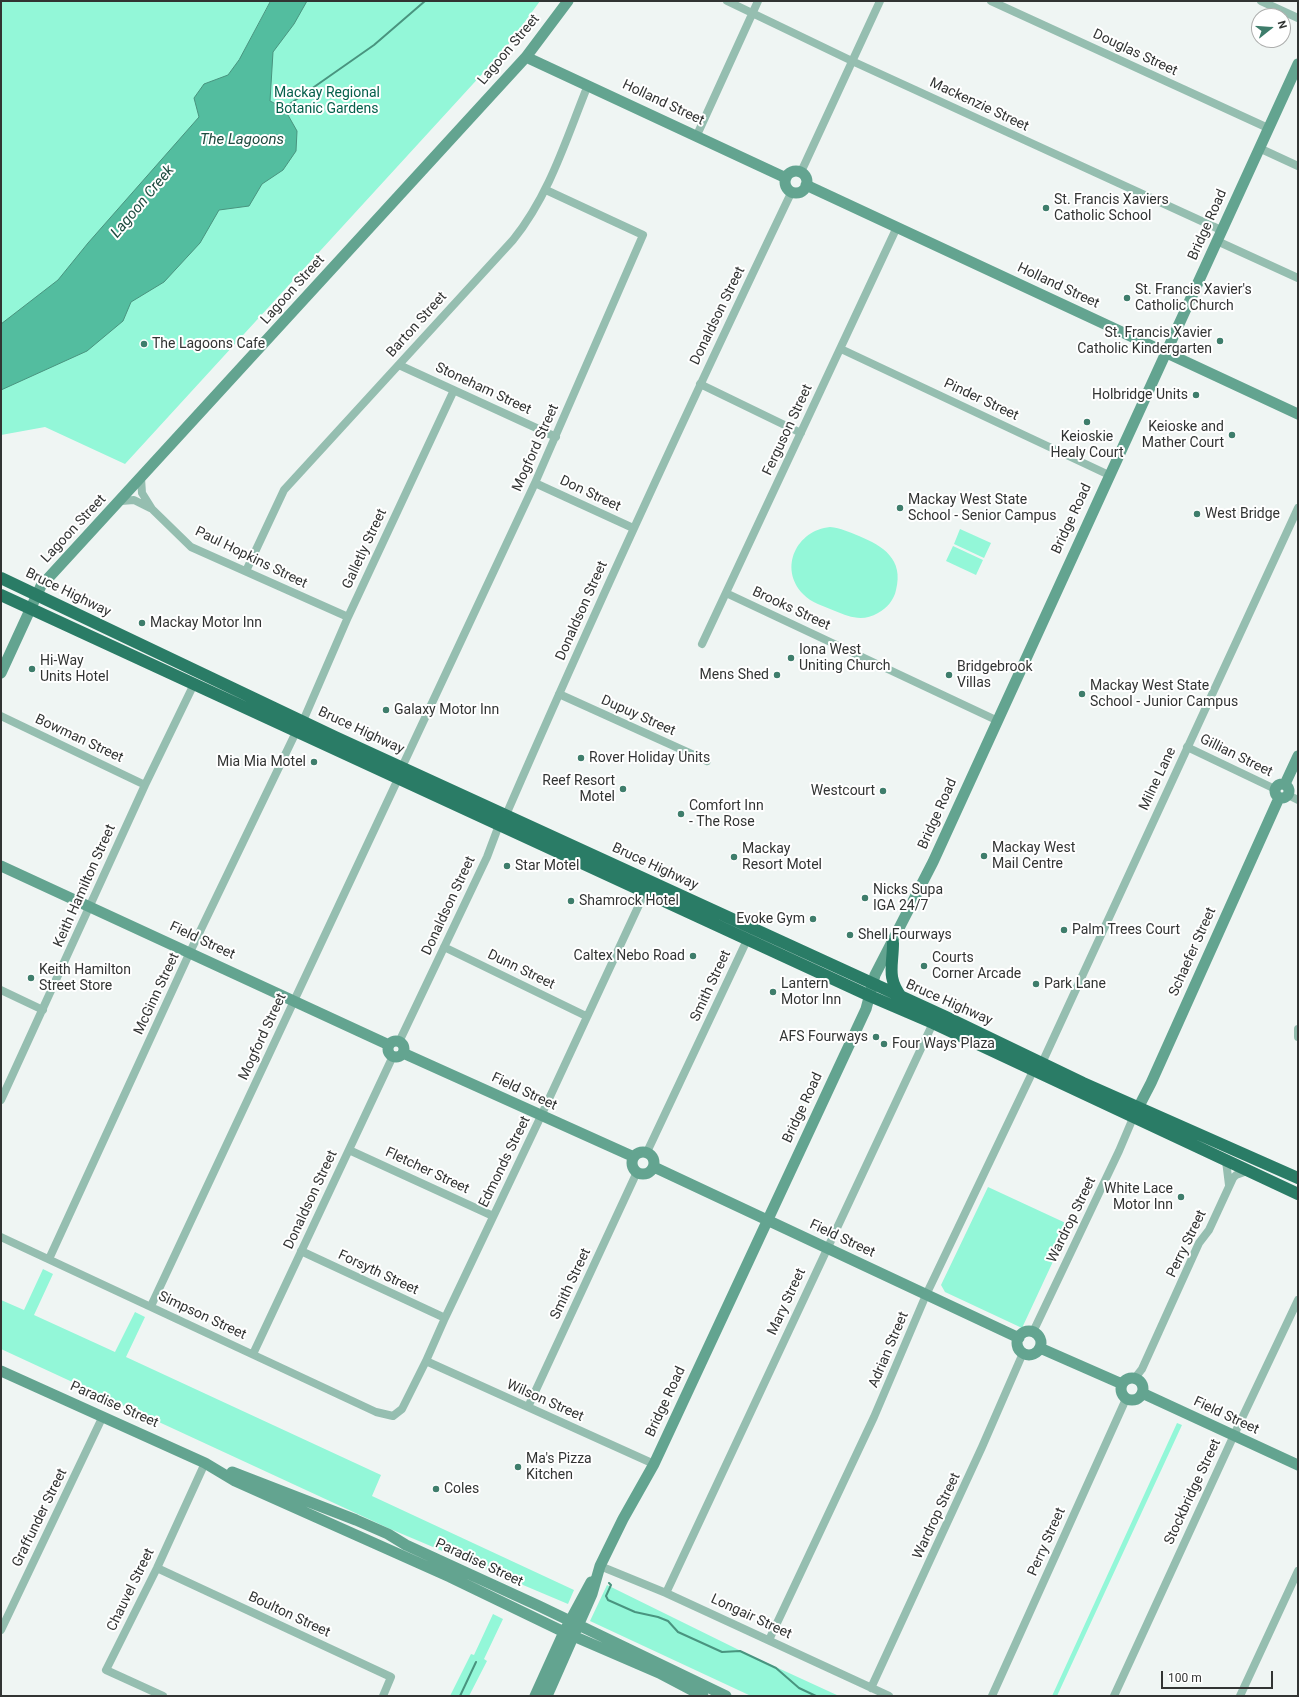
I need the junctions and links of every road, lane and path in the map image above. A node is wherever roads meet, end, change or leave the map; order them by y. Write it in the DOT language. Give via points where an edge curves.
graph roads {
  1 [pos="568,1"];
  2 [pos="727,1"];
  3 [pos="758,1"];
  4 [pos="880,1"];
  5 [pos="991,1"];
  6 [pos="1261,1"];
  7 [pos="752,13"];
  8 [pos="1298,18"];
  9 [pos="526,56"];
  10 [pos="852,61"];
  11 [pos="1298,64"];
  12 [pos="588,85"];
  13 [pos="1268,128"];
  14 [pos="697,135"];
  15 [pos="1259,148"];
  16 [pos="1298,166"];
  17 [pos="801,172"];
  18 [pos="786,178"];
  19 [pos="806,185"];
  20 [pos="546,190"];
  21 [pos="792,191"];
  22 [pos="897,227"];
  23 [pos="1219,236"];
  24 [pos="1298,278"];
  25 [pos="841,349"];
  26 [pos="1165,353"];
  27 [pos="399,365"];
  28 [pos="700,384"];
  29 [pos="454,390"];
  30 [pos="1298,414"];
  31 [pos="801,433"];
  32 [pos="556,437"];
  33 [pos="1109,475"];
  34 [pos="141,478"];
  35 [pos="535,483"];
  36 [pos="121,501"];
  37 [pos="1298,508"];
  38 [pos="152,509"];
  39 [pos="633,528"];
  40 [pos="246,571"];
  41 [pos="1,578"];
  42 [pos="726,593"];
  43 [pos="1,595"];
  44 [pos="36,595"];
  45 [pos="30,609"];
  46 [pos="348,618"];
  47 [pos="702,644"];
  48 [pos="1,673"];
  49 [pos="194,684"];
  50 [pos="558,694"];
  51 [pos="1,716"];
  52 [pos="996,720"];
  53 [pos="303,721"];
  54 [pos="296,732"];
  55 [pos="1187,747"];
  56 [pos="1298,756"];
  57 [pos="707,761"];
  58 [pos="402,767"];
  59 [pos="398,779"];
  60 [pos="145,785"];
  61 [pos="1285,793"];
  62 [pos="506,815"];
  63 [pos="499,825"];
  64 [pos="1,866"];
  65 [pos="645,892"];
  66 [pos="90,907"];
  67 [pos="747,940"];
  68 [pos="893,943"];
  69 [pos="444,947"];
  70 [pos="190,952"];
  71 [pos="872,984"];
  72 [pos="1,990"];
  73 [pos="870,996"];
  74 [pos="903,998"];
  75 [pos="294,1002"];
  76 [pos="43,1010"];
  77 [pos="586,1016"];
  78 [pos="932,1024"];
  79 [pos="1298,1029"];
  80 [pos="1298,1037"];
  81 [pos="396,1049"];
  82 [pos="1042,1063"];
  83 [pos="1032,1071"];
  84 [pos="1,1100"];
  85 [pos="1139,1107"];
  86 [pos="542,1116"];
  87 [pos="1133,1118"];
  88 [pos="349,1150"];
  89 [pos="647,1152"];
  90 [pos="634,1158"];
  91 [pos="1226,1161"];
  92 [pos="654,1167"];
  93 [pos="1247,1171"];
  94 [pos="638,1172"];
  95 [pos="1298,1178"];
  96 [pos="1229,1186"];
  97 [pos="1298,1194"];
  98 [pos="493,1216"];
  99 [pos="767,1220"];
  100 [pos="1,1237"];
  101 [pos="826,1248"];
  102 [pos="301,1252"];
  103 [pos="49,1259"];
  104 [pos="926,1295"];
  105 [pos="1298,1300"];
  106 [pos="151,1306"];
  107 [pos="445,1318"];
  108 [pos="1033,1332"];
  109 [pos="1019,1338"];
  110 [pos="1040,1348"];
  111 [pos="1023,1353"];
  112 [pos="253,1354"];
  113 [pos="426,1361"];
  114 [pos="1,1371"];
  115 [pos="1135,1378"];
  116 [pos="1122,1384"];
  117 [pos="1142,1394"];
  118 [pos="1126,1399"];
  119 [pos="528,1407"];
  120 [pos="104,1416"];
  121 [pos="393,1416"];
  122 [pos="1234,1435"];
  123 [pos="654,1464"];
  124 [pos="1298,1465"];
  125 [pos="210,1466"];
  126 [pos="157,1568"];
  127 [pos="598,1569"];
  128 [pos="1298,1571"];
  129 [pos="666,1593"];
  130 [pos="573,1623"];
  131 [pos="1,1630"];
  132 [pos="568,1634"];
  133 [pos="770,1640"];
  134 [pos="871,1688"];
  135 [pos="163,1696"];
  136 [pos="383,1696"];
  137 [pos="535,1696"];
  138 [pos="547,1696"];
  139 [pos="703,1696"];
  140 [pos="726,1696"];
  141 [pos="889,1696"];
  142 [pos="992,1696"];
  143 [pos="1114,1696"];
  144 [pos="1240,1696"];
  1 -- 9 [label="street, Lagoon Street"];
  2 -- 7 [label="street, Mackenzie Street"];
  3 -- 7 [label="street"];
  4 -- 10 [label="street"];
  5 -- 13 [label="street, Douglas Street"];
  6 -- 8 [label="street"];
  7 -- 10 [label="street, Mackenzie Street"];
  7 -- 14 [label="street"];
  9 -- 12 [label="street, Holland Street"];
  9 -- 34 [label="street, Lagoon Street"];
  10 -- 17 [label="street"];
  10 -- 23 [label="street, Mackenzie Street"];
  11 -- 13 [label="street, Bridge Road"];
  12 -- 14 [label="street, Holland Street"];
  12 -- 20 [label="street, Barton Street"];
  13 -- 15 [label="street, Bridge Road"];
  14 -- 18 [label="street, Holland Street"];
  15 -- 16 [label="street"];
  15 -- 23 [label="street, Bridge Road"];
  17 -- 18 [label="street" via="793,171"];
  17 -- 19 [label="street" via="806,178"];
  18 -- 21 [label="street" via="787,186"];
  19 -- 21 [label="street" via="799,192"];
  19 -- 22 [label="street, Holland Street"];
  20 -- 27 [label="street, Barton Street" via="530,219 513,240"];
  20 -- 32 [label="street, Mogford Street" via="644,235"];
  21 -- 28 [label="street, Donaldson Street"];
  22 -- 25 [label="street, Ferguson Street"];
  22 -- 26 [label="street, Holland Street"];
  23 -- 24 [label="street, Mackenzie Street"];
  23 -- 26 [label="street, Bridge Road"];
  25 -- 31 [label="street, Ferguson Street"];
  25 -- 33 [label="street, Pinder Street"];
  26 -- 30 [label="street, Holland Street"];
  26 -- 33 [label="street, Bridge Road"];
  27 -- 29 [label="street, Stoneham Street"];
  27 -- 40 [label="street, Barton Street" via="284,490"];
  28 -- 31 [label="street"];
  28 -- 39 [label="street, Donaldson Street"];
  29 -- 32 [label="street, Stoneham Street"];
  29 -- 46 [label="street, Galletly Street"];
  31 -- 42 [label="street, Ferguson Street"];
  32 -- 35 [label="street, Mogford Street"];
  33 -- 52 [label="street, Bridge Road"];
  34 -- 36 [label="street, Lagoon Street"];
  34 -- 38 [label="street, Paul Hopkins Street" via="142,493"];
  35 -- 39 [label="street, Don Street"];
  35 -- 58 [label="street, Mogford Street"];
  36 -- 38 [label="street, Paul Hopkins Street" via="134,500"];
  36 -- 44 [label="street, Lagoon Street"];
  37 -- 55 [label="street, Milne Lane"];
  38 -- 40 [label="street, Paul Hopkins Street" via="191,547"];
  39 -- 50 [label="street, Donaldson Street"];
  40 -- 46 [label="street, Paul Hopkins Street"];
  41 -- 44 [label="highway, Bruce Highway"];
  42 -- 47 [label="street, Ferguson Street"];
  42 -- 52 [label="street, Brooks Street"];
  43 -- 45 [label="highway, Bruce Highway"];
  44 -- 45 [label="street, Lagoon Street"];
  44 -- 53 [label="highway, Bruce Highway"];
  45 -- 48 [label="street, Lagoon Street"];
  45 -- 49 [label="highway, Bruce Highway"];
  46 -- 53 [label="street, Galletly Street"];
  49 -- 54 [label="highway, Bruce Highway"];
  49 -- 60 [label="street, Keith Hamilton Street"];
  50 -- 57 [label="street, Dupuy Street"];
  50 -- 62 [label="street, Donaldson Street"];
  51 -- 60 [label="street, Bowman Street"];
  52 -- 68 [label="street, Bridge Road" via="933,862"];
  53 -- 54 [label="street, McGinn Street"];
  53 -- 58 [label="highway, Bruce Highway"];
  54 -- 59 [label="highway, Bruce Highway"];
  54 -- 70 [label="street, McGinn Street"];
  55 -- 61 [label="street, Gillian Street"];
  55 -- 82 [label="street, Milne Lane"];
  56 -- 61 [label="street, Schaefer Street"];
  58 -- 62 [label="highway, Bruce Highway"];
  59 -- 63 [label="highway, Bruce Highway"];
  59 -- 75 [label="street, Mogford Street"];
  60 -- 66 [label="street, Keith Hamilton Street"];
  61 -- 85 [label="street, Schaefer Street"];
  62 -- 63 [label="street, Donaldson Street"];
  62 -- 71 [label="highway, Bruce Highway"];
  63 -- 65 [label="highway, Bruce Highway"];
  63 -- 69 [label="street, Donaldson Street" via="487,857"];
  64 -- 66 [label="street, Field Street"];
  65 -- 67 [label="highway, Bruce Highway"];
  65 -- 77 [label="street, Edmonds Street"];
  66 -- 70 [label="street, Field Street"];
  66 -- 76 [label="street, Keith Hamilton Street"];
  67 -- 73 [label="highway, Bruce Highway"];
  67 -- 89 [label="street, Smith Street"];
  68 -- 71 [label="street, Bridge Road"];
  68 -- 74 [label="highway" via="890,974"];
  69 -- 77 [label="street, Dunn Street"];
  69 -- 81 [label="street, Donaldson Street"];
  70 -- 75 [label="street, Field Street"];
  70 -- 103 [label="street, McGinn Street"];
  71 -- 73 [label="street, Bridge Road"];
  71 -- 74 [label="highway, Bruce Highway"];
  72 -- 76 [label="street"];
  73 -- 78 [label="highway, Bruce Highway"];
  73 -- 99 [label="street, Bridge Road"];
  74 -- 82 [label="highway, Bruce Highway"];
  75 -- 81 [label="street, Field Street"];
  75 -- 106 [label="street, Mogford Street"];
  76 -- 84 [label="street, Keith Hamilton Street"];
  77 -- 86 [label="street, Edmonds Street"];
  78 -- 83 [label="highway, Bruce Highway"];
  78 -- 101 [label="street, Mary Street"];
  79 -- 80 [label="street"];
  81 -- 86 [label="street, Field Street"];
  81 -- 88 [label="street, Donaldson Street"];
  82 -- 85 [label="highway, Bruce Highway"];
  83 -- 87 [label="highway, Bruce Highway"];
  83 -- 104 [label="street, Adrian Street"];
  85 -- 87 [label="street, Schaefer Street"];
  85 -- 95 [label="highway, Bruce Highway"];
  86 -- 90 [label="street, Field Street"];
  86 -- 98 [label="street, Edmonds Street"];
  87 -- 91 [label="highway, Bruce Highway"];
  87 -- 108 [label="street, Wardrop Street"];
  88 -- 98 [label="street, Fletcher Street"];
  88 -- 102 [label="street, Donaldson Street"];
  89 -- 90 [label="street" via="640,1152"];
  89 -- 92 [label="street" via="654,1159"];
  90 -- 94 [label="street" via="633,1166"];
  91 -- 93 [label="highway, Bruce Highway"];
  91 -- 96 [label="street"];
  92 -- 94 [label="street" via="646,1173"];
  92 -- 99 [label="street, Field Street"];
  93 -- 96 [label="street, Perry Street" via="1236,1175"];
  93 -- 97 [label="highway, Bruce Highway"];
  94 -- 119 [label="street, Smith Street"];
  96 -- 115 [label="street, Perry Street" via="1209,1230 1199,1243 1142,1369"];
  98 -- 107 [label="street, Edmonds Street"];
  99 -- 101 [label="street, Field Street"];
  99 -- 123 [label="street, Bridge Road"];
  100 -- 103 [label="street, Simpson Street"];
  101 -- 104 [label="street, Field Street"];
  101 -- 129 [label="street, Mary Street"];
  102 -- 107 [label="street, Forsyth Street"];
  102 -- 112 [label="street, Donaldson Street"];
  103 -- 106 [label="street, Simpson Street"];
  104 -- 109 [label="street, Field Street"];
  104 -- 133 [label="street, Adrian Street" via="874,1417"];
  105 -- 122 [label="street, Stockbridge Street"];
  106 -- 112 [label="street, Simpson Street"];
  107 -- 113 [label="street, Edmonds Street"];
  108 -- 109 [label="street" via="1025,1332"];
  108 -- 110 [label="street" via="1040,1340"];
  109 -- 111 [label="street" via="1018,1346"];
  110 -- 111 [label="street" via="1032,1354"];
  110 -- 116 [label="street"];
  111 -- 134 [label="street, Wardrop Street"];
  112 -- 121 [label="street, Simpson Street" via="376,1412"];
  113 -- 119 [label="street, Wilson Street"];
  113 -- 121 [label="street, Edmonds Street" via="402,1409"];
  114 -- 120 [label="street, Paradise Street"];
  115 -- 116 [label="street" via="1128,1379"];
  115 -- 117 [label="street" via="1142,1386"];
  116 -- 118 [label="street" via="1121,1392"];
  117 -- 118 [label="street" via="1135,1400"];
  117 -- 122 [label="street, Field Street"];
  118 -- 142 [label="street, Perry Street"];
  119 -- 123 [label="street, Wilson Street"];
  120 -- 125 [label="street, Paradise Street"];
  120 -- 131 [label="street, Graffunder Street"];
  122 -- 124 [label="street, Field Street"];
  122 -- 143 [label="street, Stockbridge Street"];
  123 -- 127 [label="street, Bridge Road"];
  125 -- 126 [label="street, Chauvel Street"];
  125 -- 130 [label="street, Paradise Street" via="254,1480 382,1531 406,1545"];
  125 -- 132 [label="street, Paradise Street"];
  126 -- 135 [label="street, Chauvel Street" via="106,1670"];
  126 -- 136 [label="street, Boulton Street" via="391,1677"];
  127 -- 129 [label="street, Longair Street"];
  127 -- 130 [label="street, Bridge Road" via="592,1594"];
  128 -- 144 [label="street"];
  129 -- 133 [label="street, Longair Street"];
  130 -- 132 [label="street, Bridge Road"];
  130 -- 140 [label="street, Paradise Street"];
  132 -- 137 [label="street, Bridge Road"];
  132 -- 138 [label="street, Bridge Road"];
  132 -- 139 [label="street, Paradise Street" via="633,1661"];
  133 -- 134 [label="street, Longair Street"];
  134 -- 141 [label="street, Longair Street"];
}
